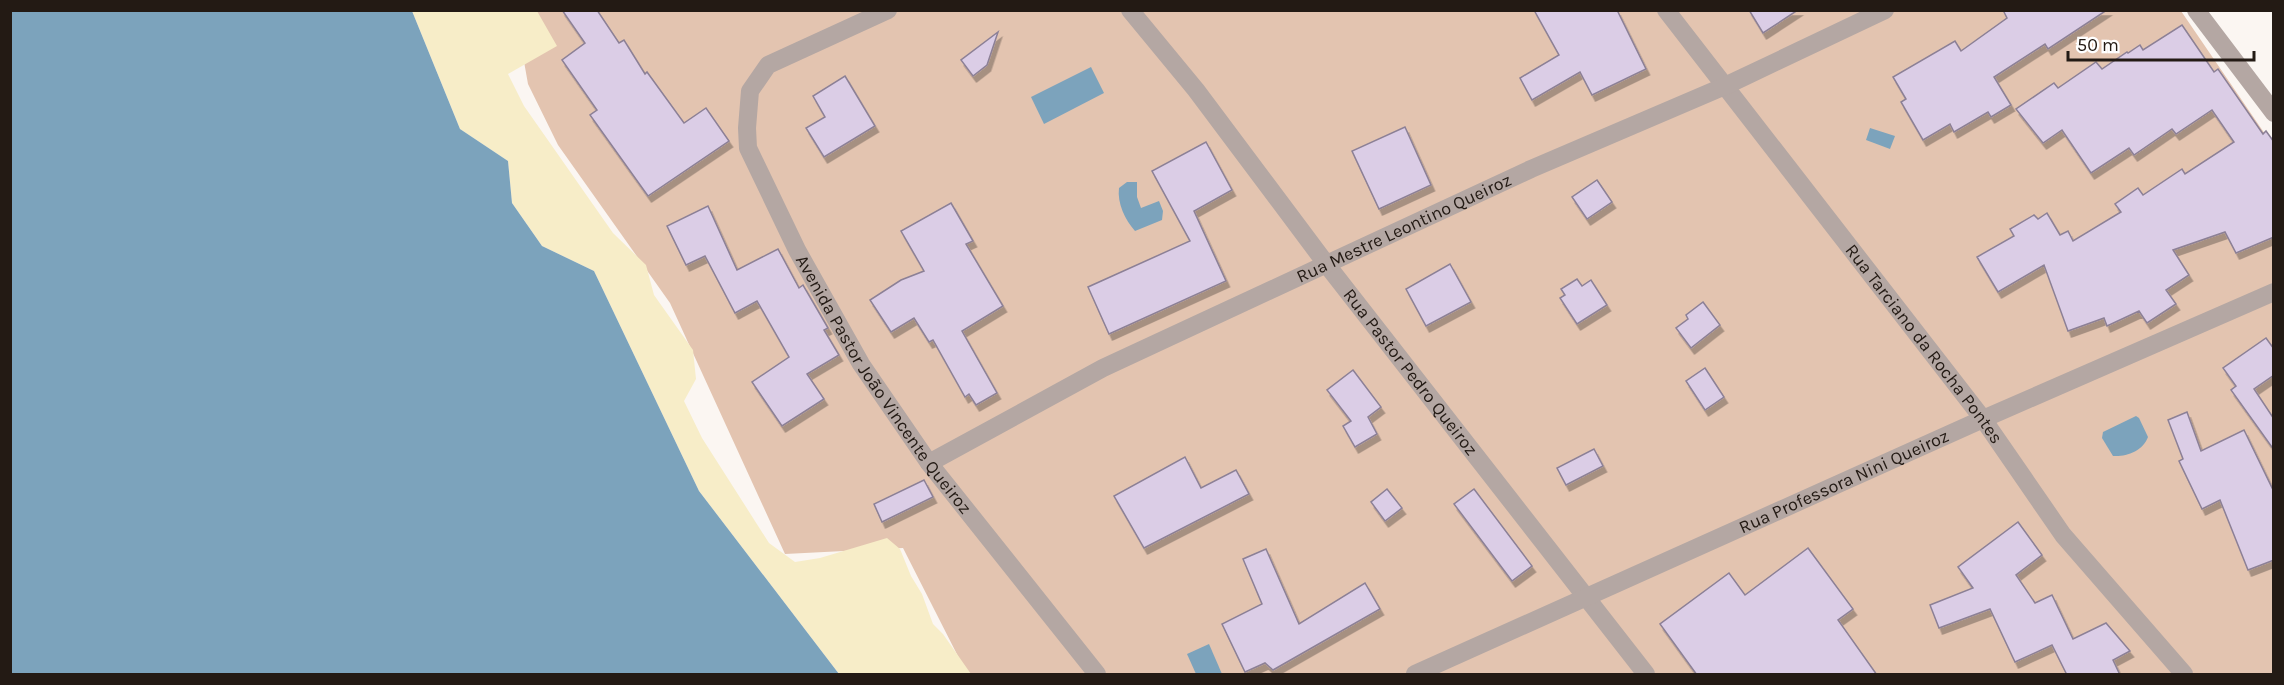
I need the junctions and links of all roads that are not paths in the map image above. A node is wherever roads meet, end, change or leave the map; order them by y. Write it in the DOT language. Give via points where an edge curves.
graph roads {
  1 [pos="888,10"];
  2 [pos="1130,10"];
  3 [pos="1666,10"];
  4 [pos="1885,10"];
  5 [pos="2196,10"];
  6 [pos="1725,86"];
  7 [pos="2274,113"];
  8 [pos="1327,265"];
  9 [pos="2274,292"];
  10 [pos="1983,419"];
  11 [pos="929,463"];
  12 [pos="1585,596"];
  13 [pos="1097,675"];
  14 [pos="1415,675"];
  15 [pos="1646,675"];
  16 [pos="2184,675"];
  1 -- 11 [label="street, Avenida Pastor João Vincente Queiroz" via="768,65 750,91 748,148 797,250 861,364"];
  2 -- 8 [label="street, Rua Pastor Pedro Queiroz" via="1196,90"];
  3 -- 6 [label="street, Rua Tarciano da Rocha Pontes"];
  4 -- 6 [label="street, Rua Mestre Leontino Queiroz"];
  5 -- 7 [label="street"];
  6 -- 8 [label="street, Rua Mestre Leontino Queiroz" via="1531,169"];
  6 -- 10 [label="street, Rua Tarciano da Rocha Pontes"];
  8 -- 11 [label="street, Rua Mestre Leontino Queiroz" via="1103,368"];
  8 -- 12 [label="street, Rua Pastor Pedro Queiroz"];
  9 -- 10 [label="street, Rua Professora Nini Queiroz"];
  10 -- 12 [label="street, Rua Professora Nini Queiroz"];
  10 -- 16 [label="street, Rua Tarciano da Rocha Pontes" via="2063,535"];
  11 -- 13 [label="street, Avenida Pastor João Vincente Queiroz"];
  12 -- 14 [label="street, Rua Professora Nini Queiroz"];
  12 -- 15 [label="street, Rua Pastor Pedro Queiroz"];
}
